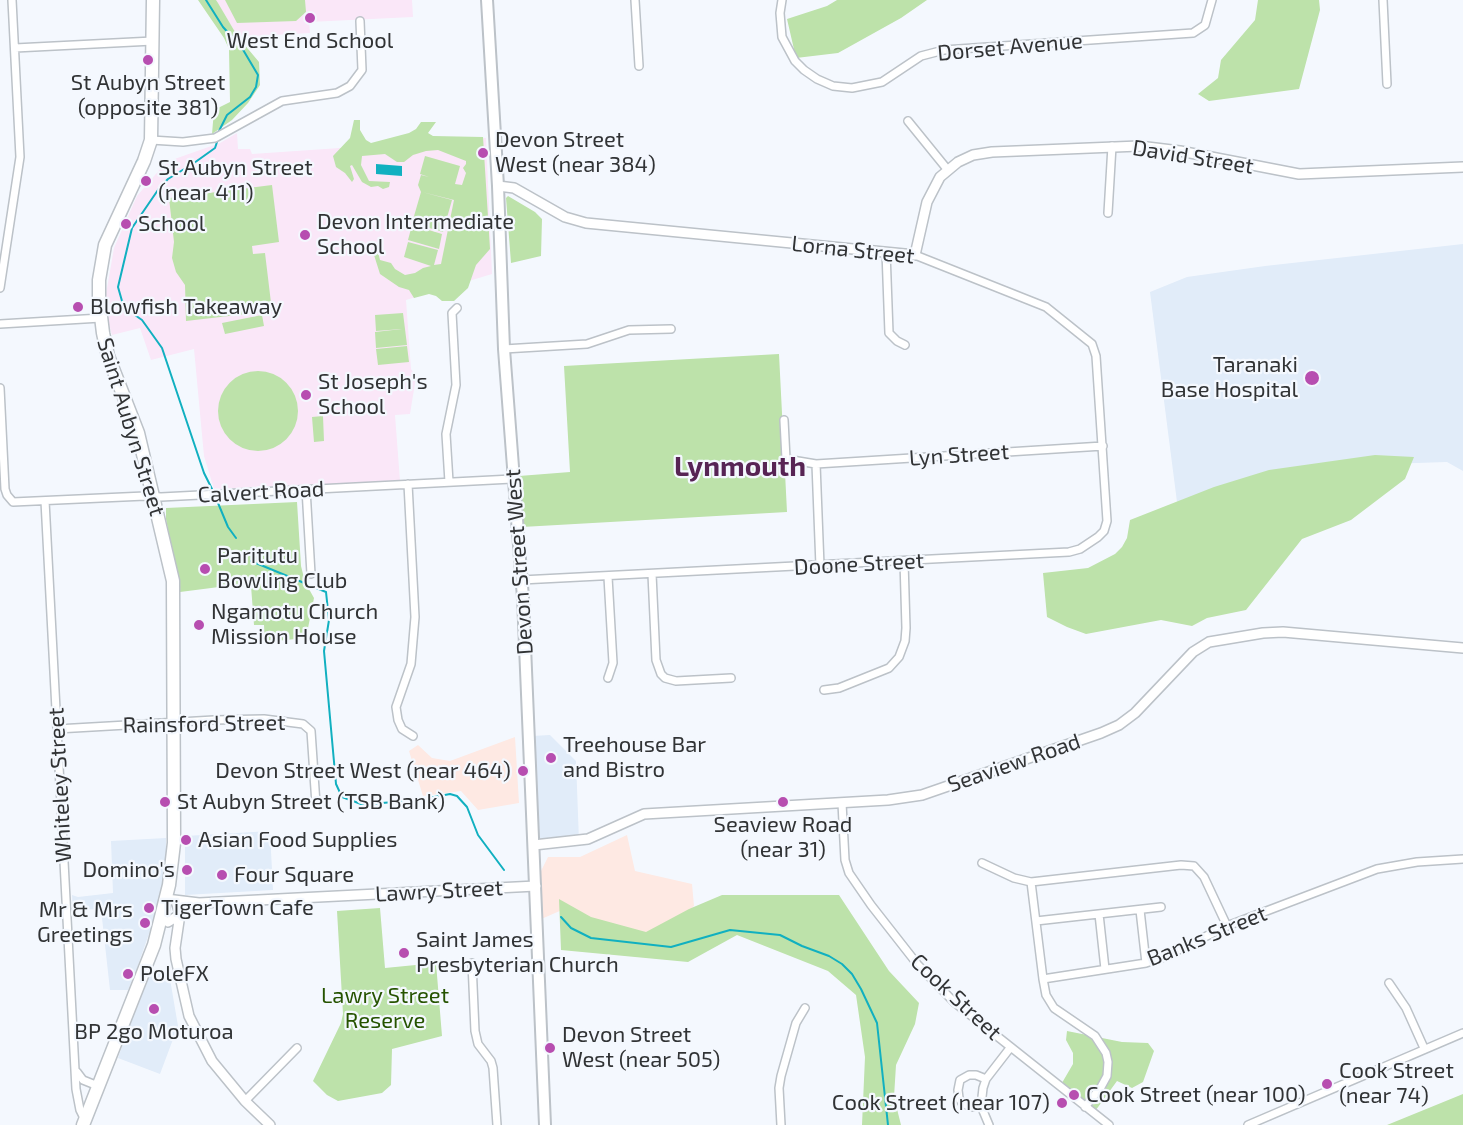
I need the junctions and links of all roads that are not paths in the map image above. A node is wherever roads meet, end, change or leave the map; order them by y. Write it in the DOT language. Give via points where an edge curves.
graph roads {
  1 [pos="12,0"];
  2 [pos="153,0"];
  3 [pos="487,0"];
  4 [pos="635,0"];
  5 [pos="782,0"];
  6 [pos="1212,0"];
  7 [pos="1383,0"];
  8 [pos="360,21"];
  9 [pos="153,41"];
  10 [pos="15,48"];
  11 [pos="639,66"];
  12 [pos="1387,84"];
  13 [pos="908,121"];
  14 [pos="151,140"];
  15 [pos="1112,146"];
  16 [pos="1463,167"];
  17 [pos="947,170"];
  18 [pos="498,186"];
  19 [pos="1108,213"];
  20 [pos="886,252"];
  21 [pos="915,255"];
  22 [pos="0,288"];
  23 [pos="457,308"];
  24 [pos="101,318"];
  25 [pos="0,324"];
  26 [pos="671,329"];
  27 [pos="905,345"];
  28 [pos="504,349"];
  29 [pos="0,388"];
  30 [pos="784,420"];
  31 [pos="1103,446"];
  32 [pos="816,464"];
  33 [pos="512,478"];
  34 [pos="449,482"];
  35 [pos="408,484"];
  36 [pos="306,489"];
  37 [pos="153,496"];
  38 [pos="45,501"];
  39 [pos="903,561"];
  40 [pos="820,566"];
  41 [pos="310,574"];
  42 [pos="652,574"];
  43 [pos="608,577"];
  44 [pos="521,580"];
  45 [pos="1463,648"];
  46 [pos="608,678"];
  47 [pos="730,678"];
  48 [pos="824,690"];
  49 [pos="175,723"];
  50 [pos="57,729"];
  51 [pos="413,736"];
  52 [pos="842,803"];
  53 [pos="316,804"];
  54 [pos="534,845"];
  55 [pos="1463,859"];
  56 [pos="982,863"];
  57 [pos="1031,882"];
  58 [pos="536,886"];
  59 [pos="171,900"];
  60 [pos="199,903"];
  61 [pos="1161,907"];
  62 [pos="1140,910"];
  63 [pos="180,914"];
  64 [pos="1099,914"];
  65 [pos="165,921"];
  66 [pos="1036,921"];
  67 [pos="1227,926"];
  68 [pos="176,939"];
  69 [pos="472,963"];
  70 [pos="1146,963"];
  71 [pos="1105,969"];
  72 [pos="1043,979"];
  73 [pos="1389,983"];
  74 [pos="806,1008"];
  75 [pos="1463,1033"];
  76 [pos="297,1048"];
  77 [pos="1010,1048"];
  78 [pos="1424,1048"];
  79 [pos="76,1070"];
  80 [pos="986,1079"];
  81 [pos="98,1086"];
  82 [pos="245,1101"];
  83 [pos="981,1106"];
  84 [pos="1085,1107"];
  85 [pos="84,1122"];
  86 [pos="270,1125"];
  87 [pos="497,1125"];
  88 [pos="545,1125"];
  89 [pos="781,1125"];
  90 [pos="989,1125"];
  91 [pos="1109,1125"];
  92 [pos="1248,1125"];
  1 -- 10 [label="street"];
  2 -- 9 [label="highway, Saint Aubyn Street"];
  3 -- 18 [label="main road, Devon Street West"];
  4 -- 11 [label="street"];
  5 -- 6 [label="street, Dorset Avenue" via="782,37 795,61 817,79 852,88 882,82 921,56 944,50 1192,33 1205,25"];
  7 -- 12 [label="street"];
  8 -- 14 [label="street" via="362,70 350,86 337,93 282,101 215,138"];
  9 -- 10 [label="street"];
  9 -- 14 [label="highway, Saint Aubyn Street"];
  10 -- 22 [label="street" via="20,157"];
  13 -- 17 [label="street"];
  14 -- 24 [label="highway, Saint Aubyn Street" via="103,253 99,280"];
  15 -- 16 [label="street, David Street" via="1161,147 1299,174"];
  15 -- 17 [label="street, David Street" via="992,152 974,155"];
  15 -- 19 [label="street"];
  17 -- 21 [label="street, David Street" via="927,202"];
  18 -- 20 [label="street, Lorna Street" via="514,188 565,218 586,223"];
  18 -- 28 [label="main road, Devon Street West"];
  20 -- 21 [label="street, Lorna Street"];
  20 -- 27 [label="street" via="889,333"];
  21 -- 31 [label="street, Lorna Street" via="1046,307 1088,339 1096,356"];
  23 -- 34 [label="street" via="452,313 456,385 446,434"];
  24 -- 25 [label="street"];
  24 -- 37 [label="highway, Saint Aubyn Street" via="108,356 135,424"];
  26 -- 28 [label="street" via="629,330 587,344"];
  28 -- 33 [label="main road, Devon Street West"];
  29 -- 38 [label="street, Calvert Road" via="5,489 10,500"];
  30 -- 32 [label="street, Lyn Street" via="786,459"];
  31 -- 32 [label="street, Lyn Street"];
  31 -- 39 [label="street, Doone Street" via="1107,525 1086,546 1069,552"];
  32 -- 40 [label="street"];
  33 -- 34 [label="street, Calvert Road"];
  33 -- 44 [label="main road, Devon Street West"];
  34 -- 35 [label="street, Calvert Road"];
  35 -- 36 [label="street, Calvert Road"];
  35 -- 51 [label="street" via="415,617 411,664 396,707 402,729"];
  36 -- 37 [label="street, Calvert Road"];
  36 -- 41 [label="street"];
  37 -- 38 [label="street, Calvert Road"];
  37 -- 49 [label="highway, Saint Aubyn Street" via="174,581"];
  38 -- 50 [label="street, Whiteley Street"];
  39 -- 40 [label="street, Doone Street"];
  39 -- 48 [label="street" via="906,628 899,657 889,668"];
  40 -- 42 [label="street, Doone Street"];
  42 -- 43 [label="street, Doone Street"];
  42 -- 47 [label="street" via="656,660 661,674 676,681"];
  43 -- 44 [label="street, Doone Street"];
  43 -- 46 [label="street" via="613,663"];
  44 -- 54 [label="main road, Devon Street West"];
  45 -- 52 [label="street, Seaview Road" via="1283,632 1209,642 1193,652 1128,719 1110,730 922,795"];
  49 -- 50 [label="street, Rainsford Street"];
  49 -- 53 [label="street, Rainsford Street" via="264,719 306,725 312,737"];
  49 -- 59 [label="highway, Saint Aubyn Street"];
  50 -- 79 [label="street, Whiteley Street"];
  52 -- 54 [label="street, Seaview Road" via="654,813 588,839"];
  52 -- 77 [label="street, Cook Street" via="845,860 856,885 939,988"];
  54 -- 58 [label="main road, Devon Street West"];
  55 -- 67 [label="street, Banks Street" via="1377,870"];
  56 -- 57 [label="street"];
  57 -- 66 [label="street"];
  57 -- 67 [label="street" via="1194,866"];
  58 -- 60 [label="street, Lawry Street"];
  58 -- 88 [label="main road, Devon Street West"];
  59 -- 60 [label="street, Lawry Street"];
  59 -- 63 [label="street"];
  59 -- 65 [label="highway, Saint Aubyn Street"];
  60 -- 63 [label="street, Lawry Street"];
  61 -- 62 [label="street"];
  62 -- 64 [label="street"];
  62 -- 70 [label="street"];
  63 -- 65 [label="street, Lawry Street"];
  63 -- 68 [label="street"];
  64 -- 66 [label="street"];
  64 -- 71 [label="street"];
  65 -- 68 [label="street"];
  65 -- 81 [label="highway, Saint Aubyn Street"];
  66 -- 72 [label="street"];
  67 -- 70 [label="street, Banks Street"];
  68 -- 82 [label="street" via="178,976 193,1025 212,1061"];
  69 -- 87 [label="street" via="475,1031 493,1068"];
  70 -- 71 [label="street, Banks Street"];
  71 -- 72 [label="street, Banks Street"];
  72 -- 84 [label="street" via="1054,1008 1095,1036 1106,1053 1107,1076"];
  73 -- 78 [label="street" via="1406,1008"];
  74 -- 89 [label="street" via="796,1023 781,1076"];
  75 -- 78 [label="street"];
  76 -- 82 [label="street"];
  77 -- 80 [label="street"];
  77 -- 84 [label="street, Cook Street"];
  78 -- 92 [label="street"];
  79 -- 81 [label="street" via="83,1080"];
  79 -- 85 [label="street, Whiteley Street"];
  80 -- 83 [label="street"];
  80 -- 83 [label="street" via="969,1075 960,1080 958,1090 962,1103"];
  81 -- 85 [label="highway, Saint Aubyn Street"];
  82 -- 86 [label="street"];
  83 -- 90 [label="street"];
  84 -- 91 [label="street, Cook Street"];
}
